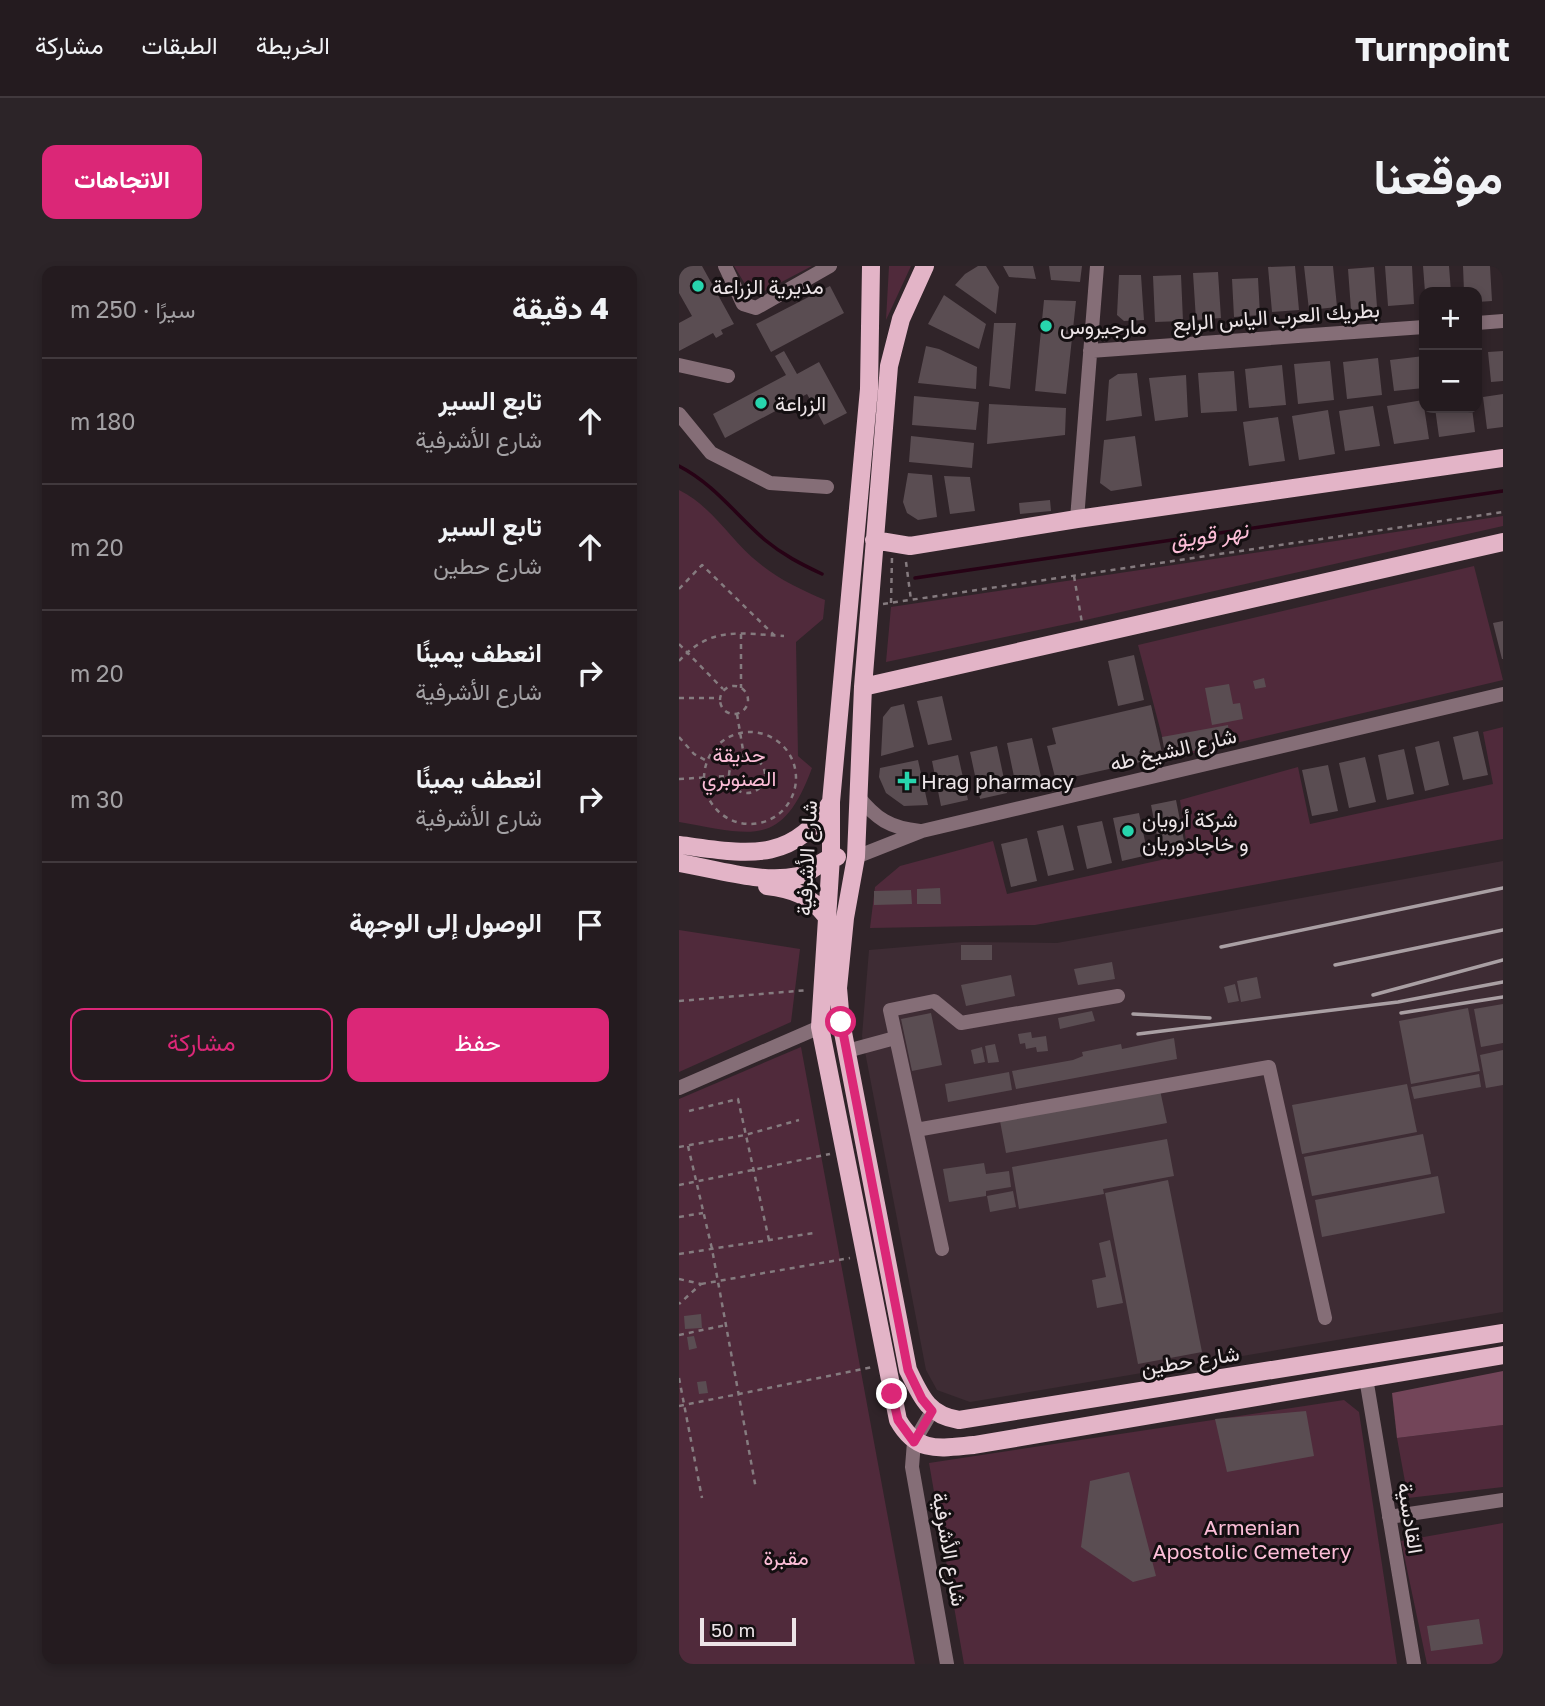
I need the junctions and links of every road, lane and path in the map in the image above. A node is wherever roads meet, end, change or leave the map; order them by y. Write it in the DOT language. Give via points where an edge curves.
graph roads {
  1 [pos="725,266"];
  2 [pos="830,266"];
  3 [pos="871,266"];
  4 [pos="1097,266"];
  5 [pos="926,268"];
  6 [pos="1503,321"];
  7 [pos="1482,323"];
  8 [pos="1419,327"];
  9 [pos="1090,351"];
  10 [pos="679,365"];
  11 [pos="728,376"];
  12 [pos="679,414"];
  13 [pos="1503,458"];
  14 [pos="827,487"];
  15 [pos="1503,512"];
  16 [pos="1077,519"];
  17 [pos="1503,542"];
  18 [pos="890,543"];
  19 [pos="1074,576"];
  20 [pos="679,589"];
  21 [pos="911,600"];
  22 [pos="891,603"];
  23 [pos="869,607"];
  24 [pos="741,634"];
  25 [pos="775,635"];
  26 [pos="784,636"];
  27 [pos="1084,637"];
  28 [pos="679,644"];
  29 [pos="687,652"];
  30 [pos="679,661"];
  31 [pos="863,687"];
  32 [pos="741,688"];
  33 [pos="724,690"];
  34 [pos="1503,694"];
  35 [pos="679,698"];
  36 [pos="720,698"];
  37 [pos="737,714"];
  38 [pos="741,733"];
  39 [pos="679,737"];
  40 [pos="744,757"];
  41 [pos="707,761"];
  42 [pos="729,776"];
  43 [pos="679,779"];
  44 [pos="705,780"];
  45 [pos="857,794"];
  46 [pos="831,802"];
  47 [pos="922,831"];
  48 [pos="679,845"];
  49 [pos="831,857"];
  50 [pos="856,857"];
  51 [pos="679,863"];
  52 [pos="704,867"];
  53 [pos="826,915"];
  54 [pos="822,989"];
  55 [pos="1118,996"];
  56 [pos="679,1001"];
  57 [pos="820,1027"];
  58 [pos="895,1038"];
  59 [pos="846,1051"];
  60 [pos="679,1088"];
  61 [pos="689,1111"];
  62 [pos="799,1120"];
  63 [pos="916,1130"];
  64 [pos="745,1135"];
  65 [pos="688,1146"];
  66 [pos="679,1147"];
  67 [pos="844,1151"];
  68 [pos="752,1170"];
  69 [pos="697,1182"];
  70 [pos="679,1185"];
  71 [pos="704,1213"];
  72 [pos="679,1217"];
  73 [pos="814,1233"];
  74 [pos="769,1240"];
  75 [pos="942,1248"];
  76 [pos="712,1249"];
  77 [pos="679,1254"];
  78 [pos="865,1255"];
  79 [pos="679,1279"];
  80 [pos="718,1282"];
  81 [pos="701,1284"];
  82 [pos="679,1304"];
  83 [pos="1325,1318"];
  84 [pos="726,1325"];
  85 [pos="1503,1333"];
  86 [pos="679,1335"];
  87 [pos="1503,1355"];
  88 [pos="886,1364"];
  89 [pos="679,1378"];
  90 [pos="1366,1378"];
  91 [pos="739,1394"];
  92 [pos="684,1405"];
  93 [pos="679,1406"];
  94 [pos="932,1411"];
  95 [pos="914,1442"];
  96 [pos="756,1489"];
  97 [pos="702,1498"];
  98 [pos="1503,1500"];
  99 [pos="1389,1517"];
  100 [pos="947,1664"];
  101 [pos="1414,1664"];
  1 -- 2 [label="street" via="743,304 756,308"];
  3 -- 46 [label="main road, شارع الأشرفية" via="869,389"];
  4 -- 9 [label="street"];
  5 -- 18 [label="main road, شارع الأشرفية" via="901,319 889,366"];
  6 -- 7 [label="street"];
  8 -- 9 [label="street, بطريك العرب الياس الرابع"];
  9 -- 16 [label="street"];
  10 -- 11 [label="street"];
  12 -- 14 [label="street" via="711,453 770,483"];
  13 -- 16 [label="main road"];
  15 -- 19 [label="path"];
  16 -- 18 [label="main road"];
  17 -- 27 [label="main road"];
  18 -- 21 [label="path"];
  18 -- 22 [label="path"];
  18 -- 23 [label="main road, شارع الأشرفية"];
  19 -- 21 [label="path"];
  19 -- 27 [label="path"];
  20 -- 25 [label="path" via="702,565"];
  21 -- 22 [label="path"];
  22 -- 23 [label="path"];
  23 -- 31 [label="main road, شارع الأشرفية"];
  24 -- 25 [label="path"];
  24 -- 29 [label="path" via="714,636"];
  24 -- 32 [label="path"];
  25 -- 26 [label="path"];
  27 -- 31 [label="main road"];
  28 -- 29 [label="path"];
  29 -- 30 [label="path"];
  29 -- 33 [label="path"];
  31 -- 45 [label="main road, شارع الأشرفية"];
  32 -- 33 [label="path"];
  32 -- 37 [label="path" via="747,705"];
  33 -- 36 [label="path"];
  34 -- 47 [label="street, شارع الشيخ طه"];
  35 -- 36 [label="path"];
  36 -- 37 [label="path" via="725,711"];
  37 -- 38 [label="path"];
  38 -- 40 [label="path"];
  38 -- 41 [label="path" via="720,742"];
  38 -- 44 [label="path" via="770,737 785,749 796,776 788,803 765,821 743,823 721,814 713,805"];
  39 -- 41 [label="path"];
  40 -- 42 [label="path" via="732,764"];
  40 -- 42 [label="path" via="763,765 766,776 761,787 751,793 739,791"];
  41 -- 44 [label="path"];
  42 -- 44 [label="path"];
  43 -- 44 [label="path"];
  45 -- 47 [label="street" via="884,823"];
  45 -- 50 [label="main road, شارع الأشرفية"];
  46 -- 48 [label="main road" via="811,829 765,852"];
  46 -- 49 [label="main road, شارع الأشرفية"];
  47 -- 50 [label="street, شارع الشيخ طه"];
  49 -- 50 [label="main road"];
  49 -- 52 [label="main road" via="810,872 785,877"];
  49 -- 53 [label="main road, شارع الأشرفية"];
  50 -- 59 [label="main road, شارع الأشرفية" via="838,988"];
  51 -- 52 [label="main road"];
  52 -- 53 [label="main road" via="734,879 795,891"];
  53 -- 54 [label="main road, شارع الأشرفية"];
  54 -- 56 [label="path"];
  54 -- 57 [label="main road, شارع الأشرفية"];
  55 -- 58 [label="street" via="961,1023 934,1001 890,1010"];
  57 -- 60 [label="street"];
  57 -- 67 [label="main road, شارع الأشرفية"];
  58 -- 59 [label="street"];
  58 -- 63 [label="street"];
  59 -- 94 [label="main road, شارع الأشرفية" via="908,1370"];
  61 -- 64 [label="path" via="738,1099"];
  62 -- 64 [label="path"];
  63 -- 75 [label="street"];
  63 -- 83 [label="street" via="1269,1067"];
  64 -- 65 [label="path"];
  64 -- 68 [label="path"];
  65 -- 66 [label="path"];
  65 -- 69 [label="path"];
  67 -- 68 [label="path"];
  67 -- 78 [label="main road, شارع الأشرفية"];
  68 -- 69 [label="path"];
  68 -- 74 [label="path"];
  69 -- 70 [label="path"];
  69 -- 71 [label="path"];
  71 -- 72 [label="path"];
  71 -- 76 [label="path"];
  73 -- 74 [label="path"];
  74 -- 76 [label="path"];
  76 -- 77 [label="path"];
  76 -- 80 [label="path"];
  78 -- 80 [label="path"];
  78 -- 88 [label="main road, شارع الأشرفية"];
  79 -- 81 [label="path"];
  80 -- 81 [label="path"];
  80 -- 84 [label="path"];
  81 -- 82 [label="path"];
  84 -- 86 [label="path"];
  84 -- 91 [label="path"];
  85 -- 94 [label="main road, شارع حطين" via="959,1420"];
  87 -- 90 [label="main road"];
  88 -- 91 [label="path"];
  88 -- 95 [label="main road, شارع الأشرفية" via="898,1420"];
  89 -- 92 [label="path"];
  90 -- 95 [label="main road" via="974,1444 931,1447"];
  90 -- 99 [label="street, القادسية"];
  91 -- 92 [label="path"];
  91 -- 96 [label="path"];
  92 -- 93 [label="path"];
  92 -- 97 [label="path"];
  94 -- 95 [label="street, شارع الأشرفية"];
  95 -- 100 [label="street, شارع الأشرفية" via="912,1467"];
  98 -- 99 [label="street"];
  99 -- 101 [label="street, القادسية"];
}
